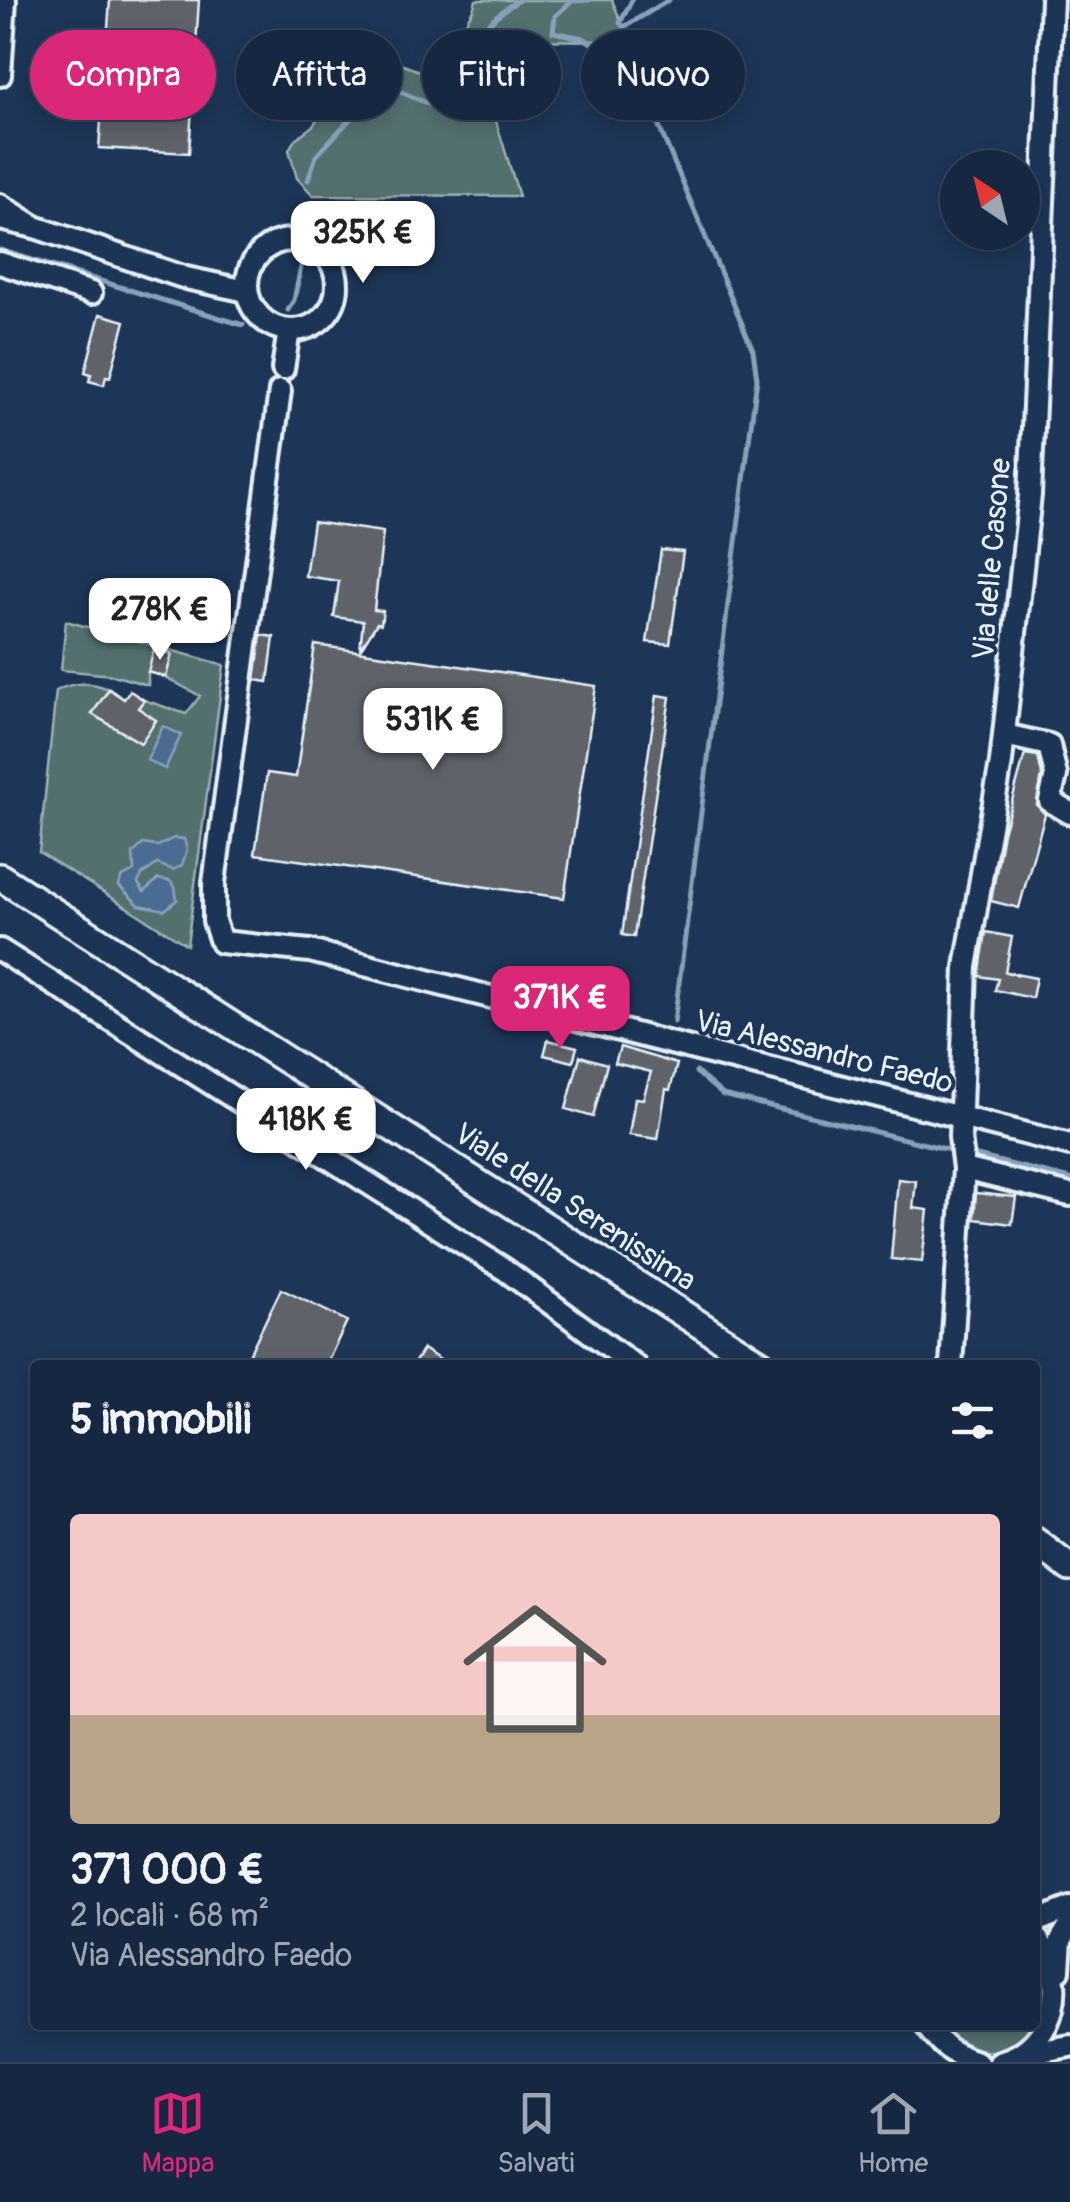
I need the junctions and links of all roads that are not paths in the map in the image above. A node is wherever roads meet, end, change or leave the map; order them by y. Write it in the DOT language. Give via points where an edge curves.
graph roads {
  1 [pos="4,0"];
  2 [pos="1052,0"];
  3 [pos="0,75"];
  4 [pos="1047,92"];
  5 [pos="1070,92"];
  6 [pos="1,208"];
  7 [pos="0,264"];
  8 [pos="247,291"];
  9 [pos="91,292"];
  10 [pos="289,330"];
  11 [pos="283,368"];
  12 [pos="280,391"];
  13 [pos="1005,735"];
  14 [pos="1070,813"];
  15 [pos="0,877"];
  16 [pos="0,950"];
  17 [pos="961,1128"];
  18 [pos="1070,1145"];
  19 [pos="962,1164"];
  20 [pos="1070,1195"];
  21 [pos="627,1360"];
  22 [pos="754,1360"];
  23 [pos="951,1360"];
  24 [pos="1070,1908"];
  25 [pos="1040,1920"];
  26 [pos="1070,1925"];
  27 [pos="1040,1942"];
  28 [pos="1060,1977"];
  29 [pos="1070,2016"];
  30 [pos="930,2030"];
  31 [pos="1070,2046"];
  32 [pos="1010,2059"];
  33 [pos="978,2062"];
  1 -- 3 [label="street"];
  2 -- 4 [label="street, Via delle Casone"];
  4 -- 5 [label="street"];
  4 -- 13 [label="street, Via delle Casone" via="1030,494"];
  6 -- 8 [label="street" via="35,227 186,278"];
  7 -- 9 [label="street"];
  8 -- 10 [label="street" via="266,323"];
  8 -- 10 [label="street" via="252,265 270,246 293,240 320,248 336,272 336,300 318,323"];
  10 -- 11 [label="street"];
  12 -- 17 [label="street, Via Alessandro Faedo" via="214,883 221,942 310,951"];
  13 -- 14 [label="street" via="1049,745 1056,775 1050,801"];
  13 -- 17 [label="street, Via delle Casone" via="966,967"];
  15 -- 22 [label="main road, Viale della Serenissima"];
  16 -- 21 [label="street" via="504,1269"];
  17 -- 18 [label="street"];
  17 -- 19 [label="street, Via delle Casone"];
  19 -- 20 [label="street"];
  19 -- 23 [label="street, Via delle Casone"];
  24 -- 25 [label="street"];
  26 -- 28 [label="street" via="1061,1940"];
  27 -- 28 [label="street"];
  28 -- 29 [label="street"];
  28 -- 32 [label="street" via="1052,2026 1038,2044"];
  30 -- 33 [label="street" via="957,2056"];
  31 -- 32 [label="street"];
}
